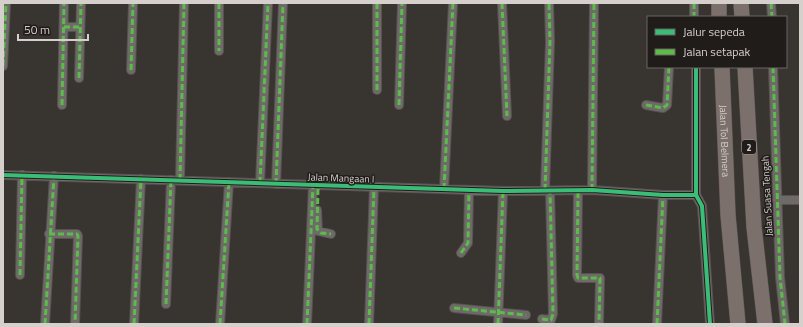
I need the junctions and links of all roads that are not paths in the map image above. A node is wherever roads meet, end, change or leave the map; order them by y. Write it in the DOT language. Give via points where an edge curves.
graph roads {
  1 [pos="6,3"];
  2 [pos="64,3"];
  3 [pos="81,3"];
  4 [pos="133,3"];
  5 [pos="184,3"];
  6 [pos="219,3"];
  7 [pos="268,3"];
  8 [pos="283,3"];
  9 [pos="377,3"];
  10 [pos="402,3"];
  11 [pos="453,3"];
  12 [pos="502,3"];
  13 [pos="549,3"];
  14 [pos="594,3"];
  15 [pos="694,3"];
  16 [pos="771,3"];
  17 [pos="694,16"];
  18 [pos="772,16"];
  19 [pos="64,27"];
  20 [pos="80,27"];
  21 [pos="219,51"];
  22 [pos="3,66"];
  23 [pos="669,68"];
  24 [pos="696,68"];
  25 [pos="722,68"];
  26 [pos="744,68"];
  27 [pos="773,68"];
  28 [pos="131,70"];
  29 [pos="79,78"];
  30 [pos="377,90"];
  31 [pos="62,105"];
  32 [pos="399,105"];
  33 [pos="646,105"];
  34 [pos="507,116"];
  35 [pos="3,175"];
  36 [pos="22,175"];
  37 [pos="54,176"];
  38 [pos="141,179"];
  39 [pos="171,180"];
  40 [pos="180,180"];
  41 [pos="229,182"];
  42 [pos="260,183"];
  43 [pos="276,184"];
  44 [pos="315,185"];
  45 [pos="374,187"];
  46 [pos="444,189"];
  47 [pos="469,190"];
  48 [pos="547,190"];
  49 [pos="592,190"];
  50 [pos="503,191"];
  51 [pos="578,192"];
  52 [pos="663,195"];
  53 [pos="696,195"];
  54 [pos="777,200"];
  55 [pos="800,200"];
  56 [pos="728,215"];
  57 [pos="754,227"];
  58 [pos="50,234"];
  59 [pos="332,234"];
  60 [pos="461,253"];
  61 [pos="20,275"];
  62 [pos="166,304"];
  63 [pos="454,308"];
  64 [pos="498,311"];
  65 [pos="526,315"];
  66 [pos="542,319"];
  67 [pos="45,324"];
  68 [pos="75,324"];
  69 [pos="134,324"];
  70 [pos="220,324"];
  71 [pos="307,324"];
  72 [pos="369,324"];
  73 [pos="498,324"];
  74 [pos="599,324"];
  75 [pos="657,324"];
  76 [pos="710,324"];
  77 [pos="729,324"];
  78 [pos="738,324"];
  79 [pos="756,324"];
  80 [pos="764,324"];
  81 [pos="785,324"];
  1 -- 22 [label="street"];
  2 -- 19 [label="street"];
  3 -- 20 [label="street"];
  4 -- 28 [label="street"];
  5 -- 40 [label="street"];
  6 -- 21 [label="street"];
  7 -- 42 [label="street"];
  8 -- 43 [label="street"];
  9 -- 30 [label="street"];
  10 -- 32 [label="street"];
  11 -- 46 [label="street"];
  12 -- 34 [label="street"];
  13 -- 48 [label="street"];
  14 -- 49 [label="street"];
  15 -- 17 [label="street"];
  16 -- 18 [label="street"];
  19 -- 20 [label="street"];
  19 -- 31 [label="street"];
  20 -- 29 [label="street"];
  23 -- 33 [label="street" via="667,105 663,108"];
  24 -- 53 [label="street"];
  25 -- 56 [label="highway, Jalan Tol Belmera"];
  26 -- 57 [label="highway, 2"];
  27 -- 54 [label="street, Jalan Suasa Tengah"];
  35 -- 36 [label="street, Jalan Mangaan I"];
  36 -- 37 [label="street, Jalan Mangaan I"];
  36 -- 61 [label="street"];
  37 -- 38 [label="street, Jalan Mangaan I"];
  37 -- 58 [label="street"];
  38 -- 39 [label="street, Jalan Mangaan I"];
  38 -- 69 [label="street"];
  39 -- 40 [label="street, Jalan Mangaan I"];
  39 -- 62 [label="street"];
  40 -- 41 [label="street, Jalan Mangaan I"];
  41 -- 42 [label="street, Jalan Mangaan I"];
  41 -- 70 [label="street"];
  42 -- 43 [label="street, Jalan Mangaan I"];
  43 -- 44 [label="street, Jalan Mangaan I"];
  44 -- 45 [label="street, Jalan Mangaan I"];
  44 -- 59 [label="street" via="317,229 321,233"];
  44 -- 71 [label="street"];
  45 -- 46 [label="street, Jalan Mangaan I"];
  45 -- 72 [label="street"];
  46 -- 47 [label="street, Jalan Mangaan I"];
  47 -- 50 [label="street, Jalan Mangaan I"];
  47 -- 60 [label="street" via="468,243"];
  48 -- 50 [label="street, Jalan Mangaan I"];
  48 -- 51 [label="street, Jalan Mangaan I"];
  48 -- 66 [label="street" via="553,314 551,320"];
  49 -- 51 [label="street, Jalan Mangaan I"];
  49 -- 52 [label="street, Jalan Mangaan I"];
  50 -- 64 [label="street"];
  51 -- 74 [label="street" via="577,275 578,278 600,278"];
  52 -- 53 [label="street, Jalan Mangaan I"];
  52 -- 75 [label="street"];
  53 -- 76 [label="street" via="702,206"];
  54 -- 55 [label="street"];
  54 -- 81 [label="street, Jalan Suasa Tengah"];
  56 -- 77 [label="highway"];
  56 -- 78 [label="highway"];
  57 -- 79 [label="highway, 2"];
  57 -- 80 [label="highway"];
  58 -- 67 [label="street"];
  58 -- 68 [label="street" via="78,236"];
  63 -- 64 [label="street"];
  64 -- 65 [label="street"];
  64 -- 73 [label="street"];
}
